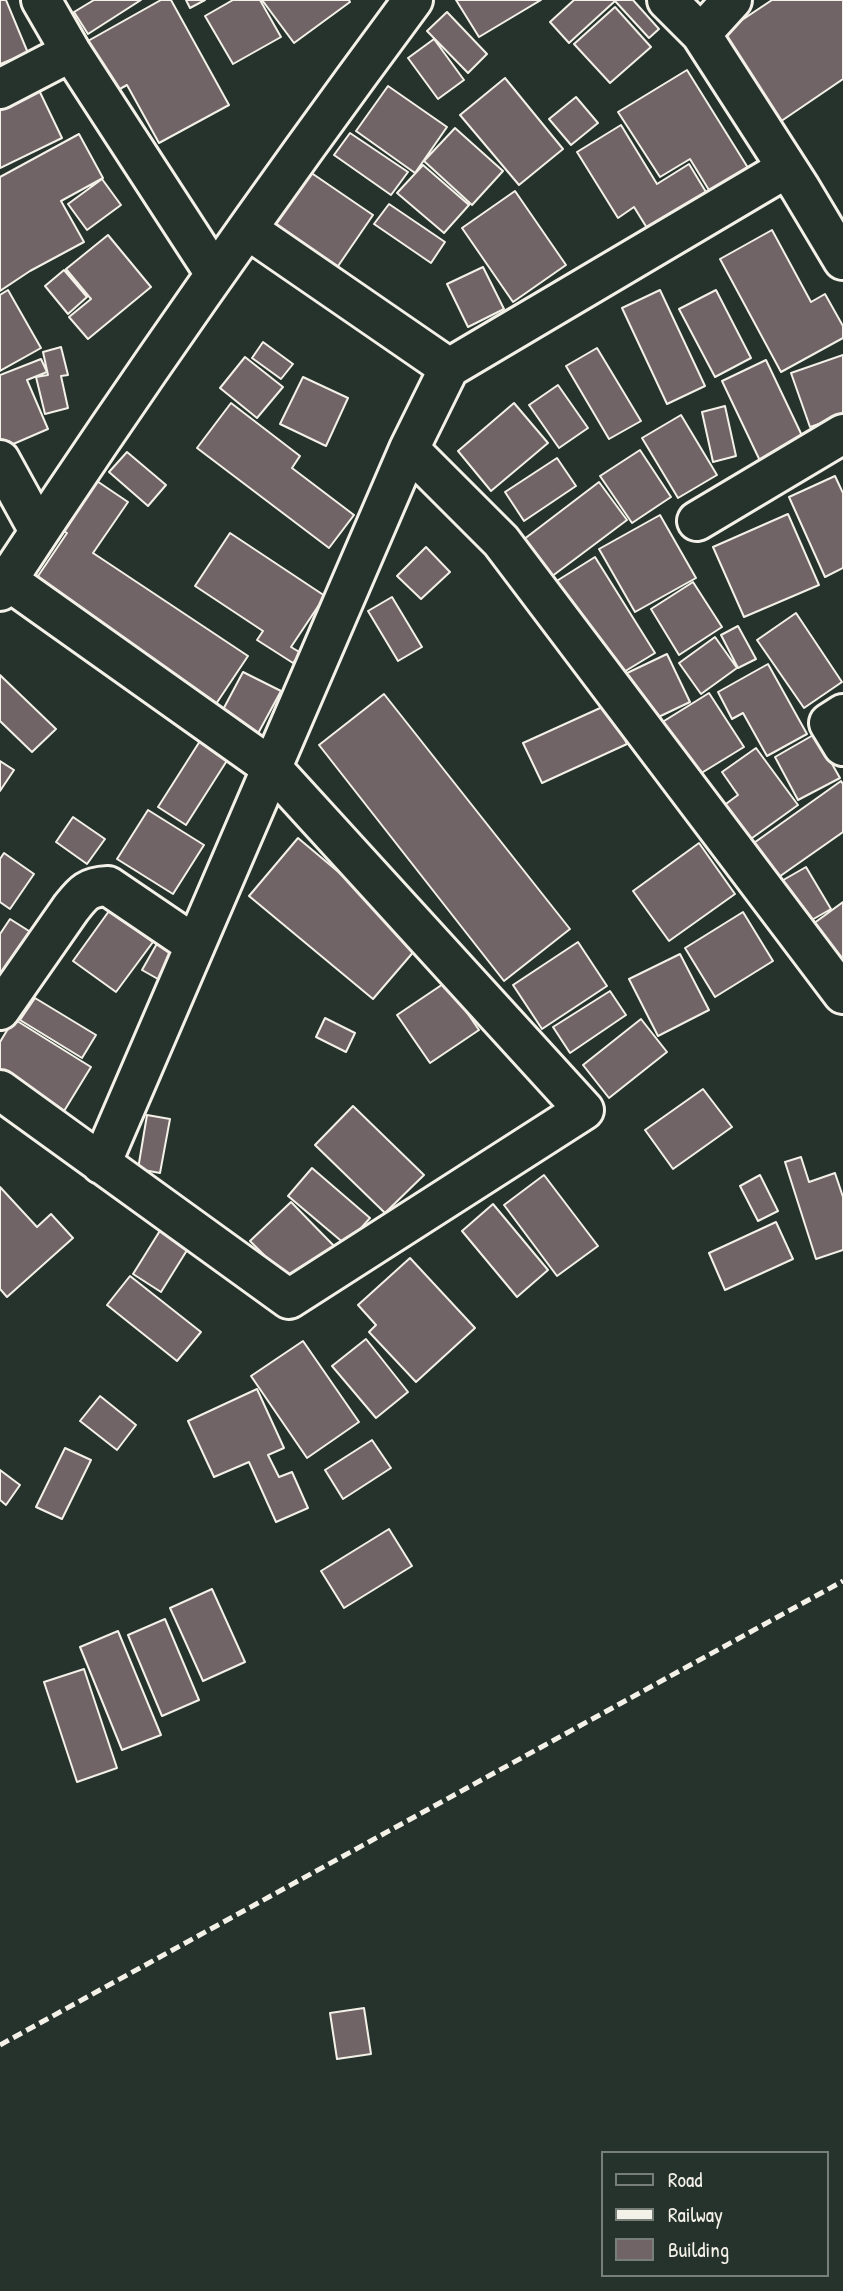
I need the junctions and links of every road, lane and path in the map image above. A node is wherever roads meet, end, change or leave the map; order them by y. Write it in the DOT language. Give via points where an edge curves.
graph roads {
  1 [pos="41,0"];
  2 [pos="413,0"];
  3 [pos="667,0"];
  4 [pos="732,0"];
  5 [pos="701,34"];
  6 [pos="71,52"];
  7 [pos="0,89"];
  8 [pos="787,168"];
  9 [pos="247,229"];
  10 [pos="843,260"];
  11 [pos="215,274"];
  12 [pos="449,368"];
  13 [pos="843,434"];
  14 [pos="409,449"];
  15 [pos="0,460"];
  16 [pos="697,521"];
  17 [pos="39,531"];
  18 [pos="4,585"];
  19 [pos="843,714"];
  20 [pos="843,746"];
  21 [pos="272,768"];
  22 [pos="195,945"];
  23 [pos="843,995"];
  24 [pos="0,1010"];
  25 [pos="0,1090"];
  26 [pos="100,1164"];
  1 -- 6 [label="street"];
  2 -- 9 [label="street"];
  3 -- 5 [label="street"];
  4 -- 5 [label="street"];
  5 -- 8 [label="street"];
  6 -- 7 [label="street"];
  6 -- 11 [label="street"];
  8 -- 10 [label="street"];
  8 -- 12 [label="street"];
  9 -- 11 [label="street"];
  9 -- 12 [label="street"];
  11 -- 17 [label="street"];
  12 -- 14 [label="street"];
  13 -- 16 [label="street"];
  14 -- 21 [label="street"];
  14 -- 23 [label="street" via="501,541"];
  15 -- 17 [label="street"];
  17 -- 18 [label="street"];
  18 -- 21 [label="street"];
  19 -- 20 [label="street" via="829,723"];
  21 -- 22 [label="street"];
  21 -- 26 [label="street" via="584,1110 289,1299"];
  22 -- 24 [label="street" via="108,886 93,887 71,908"];
  22 -- 26 [label="street"];
  25 -- 26 [label="street"];
}
